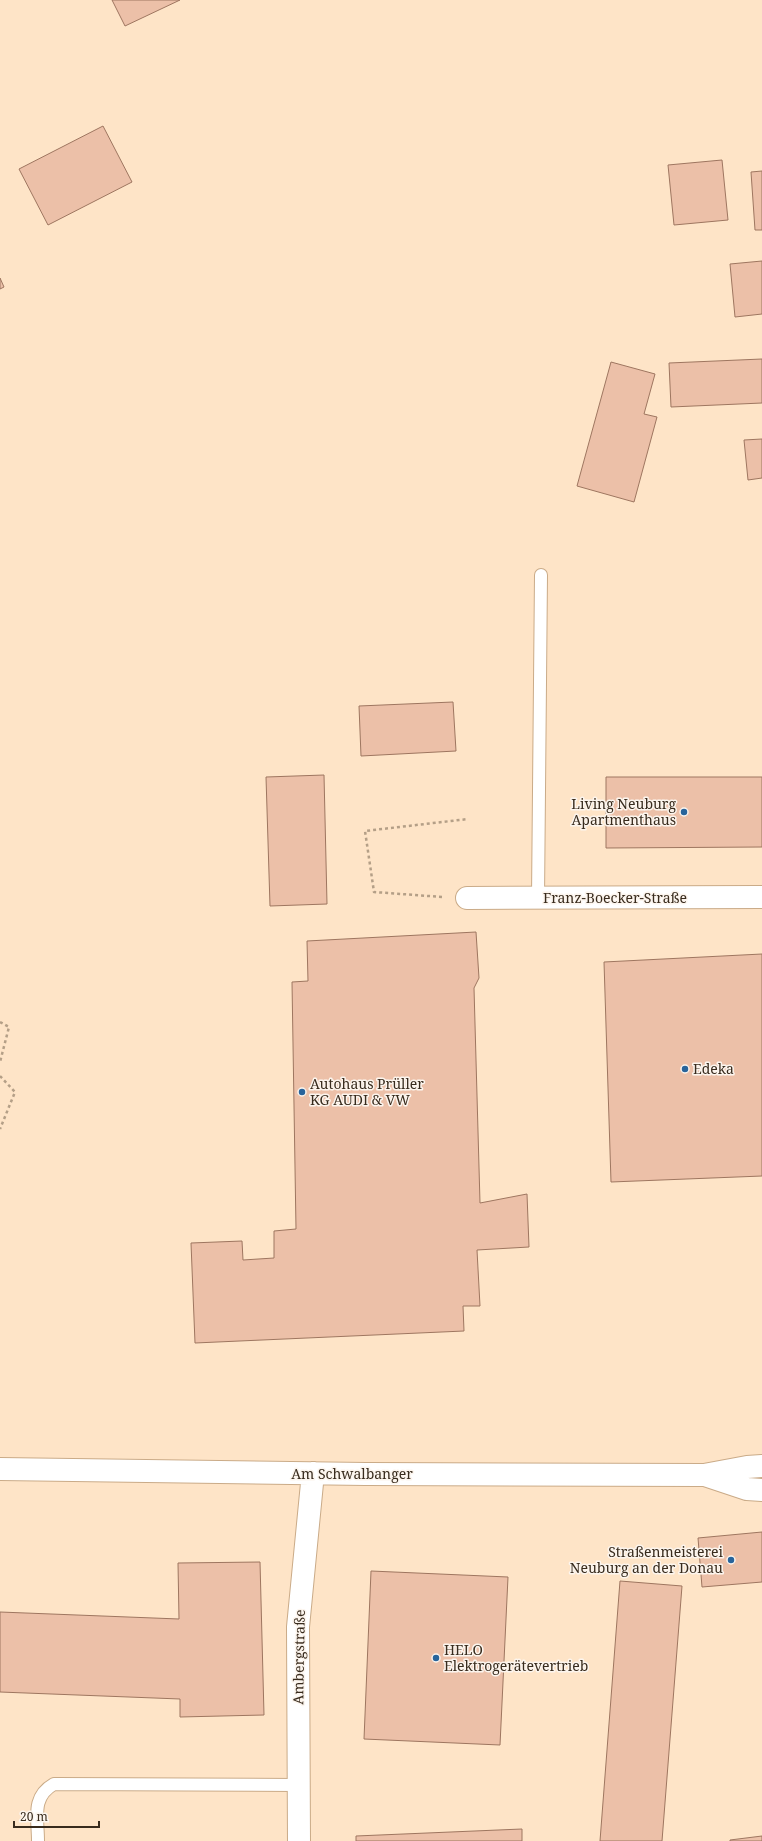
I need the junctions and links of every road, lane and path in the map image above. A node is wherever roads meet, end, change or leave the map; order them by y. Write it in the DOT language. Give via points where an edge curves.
graph roads {
  1 [pos="541,575"];
  2 [pos="468,819"];
  3 [pos="762,897"];
  4 [pos="467,898"];
  5 [pos="538,898"];
  6 [pos="0,1022"];
  7 [pos="0,1062"];
  8 [pos="0,1076"];
  9 [pos="0,1129"];
  10 [pos="762,1466"];
  11 [pos="0,1469"];
  12 [pos="313,1473"];
  13 [pos="704,1475"];
  14 [pos="762,1490"];
  15 [pos="298,1785"];
  16 [pos="38,1841"];
  17 [pos="299,1841"];
  1 -- 5 [label="lane"];
  2 -- 4 [label="path" via="365,831 374,892"];
  3 -- 5 [label="street, Franz-Boecker-Straße"];
  4 -- 5 [label="street, Franz-Boecker-Straße"];
  6 -- 7 [label="path" via="9,1026"];
  8 -- 9 [label="path" via="15,1092"];
  10 -- 13 [label="street, Am Schwalbanger"];
  11 -- 12 [label="street, Am Schwalbanger"];
  12 -- 13 [label="street, Am Schwalbanger"];
  12 -- 15 [label="street, Ambergstraße" via="298,1627"];
  13 -- 14 [label="street, Am Schwalbanger" via="747,1490"];
  15 -- 16 [label="lane" via="54,1784 44,1789 37,1800"];
  15 -- 17 [label="street, Ambergstraße"];
}
